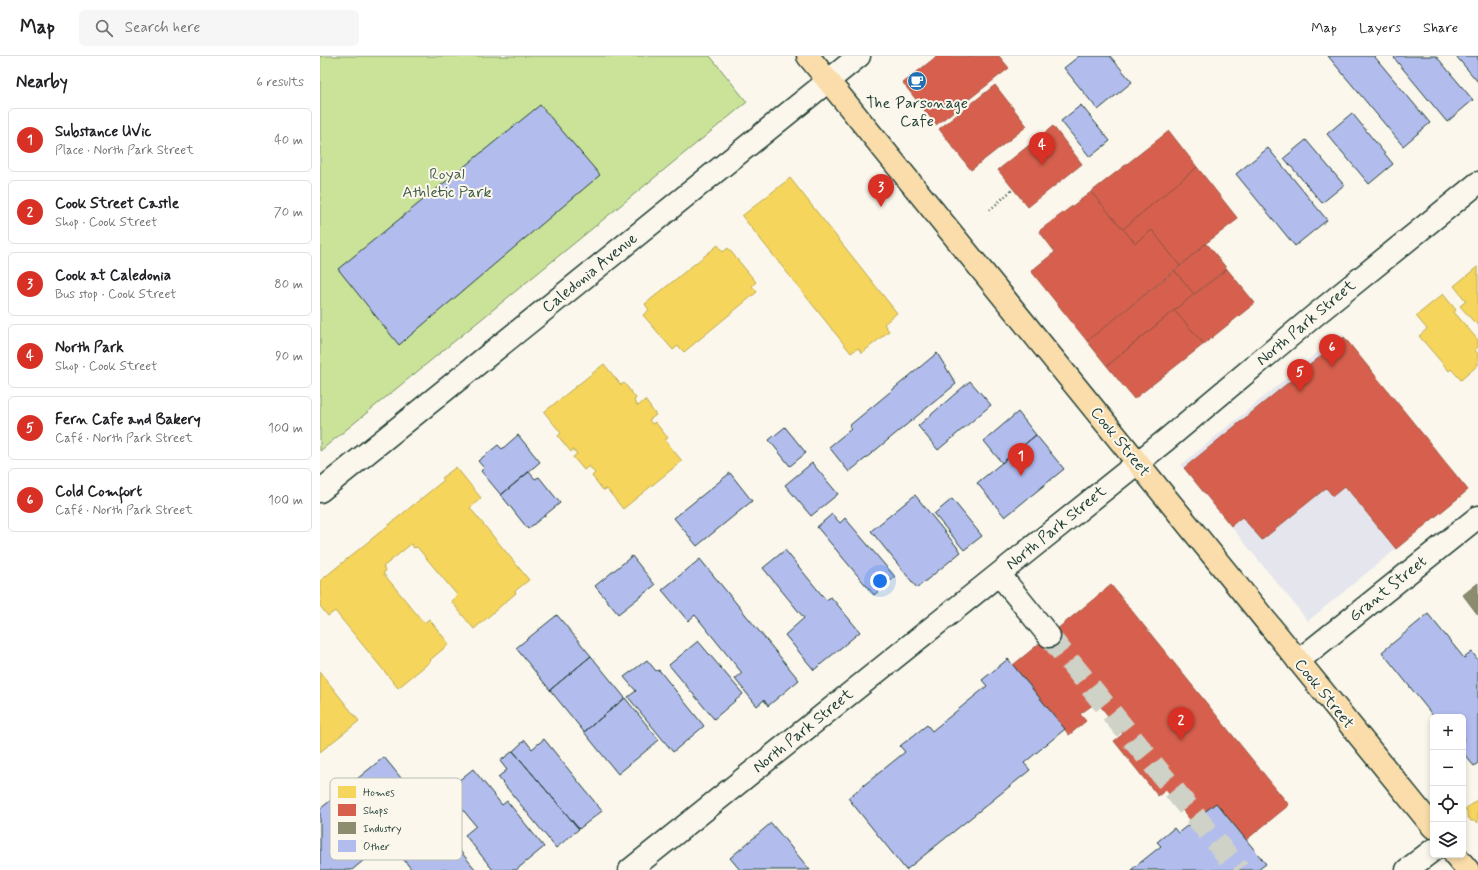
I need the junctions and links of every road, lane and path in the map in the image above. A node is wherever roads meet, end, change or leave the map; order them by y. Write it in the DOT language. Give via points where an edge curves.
graph roads {
  1 [pos="808,56"];
  2 [pos="859,56"];
  3 [pos="828,81"];
  4 [pos="1478,183"];
  5 [pos="1013,189"];
  6 [pos="990,210"];
  7 [pos="1137,463"];
  8 [pos="320,491"];
  9 [pos="1478,517"];
  10 [pos="999,574"];
  11 [pos="1049,636"];
  12 [pos="1298,661"];
  13 [pos="1430,823"];
  14 [pos="1430,852"];
  15 [pos="1458,858"];
  16 [pos="630,870"];
  17 [pos="1407,870"];
  18 [pos="1468,870"];
  1 -- 3 [label="main road, Cook Street"];
  2 -- 3 [label="street, Caledonia Avenue"];
  3 -- 7 [label="main road, Cook Street"];
  3 -- 8 [label="street, Caledonia Avenue"];
  4 -- 7 [label="street, North Park Street"];
  5 -- 6 [label="path"];
  7 -- 10 [label="street, North Park Street"];
  7 -- 12 [label="main road, Cook Street"];
  9 -- 12 [label="street, Grant Street"];
  10 -- 11 [label="street"];
  10 -- 16 [label="street, North Park Street"];
  12 -- 13 [label="main road, Cook Street"];
  14 -- 17 [label="street"];
  15 -- 18 [label="main road"];
}
